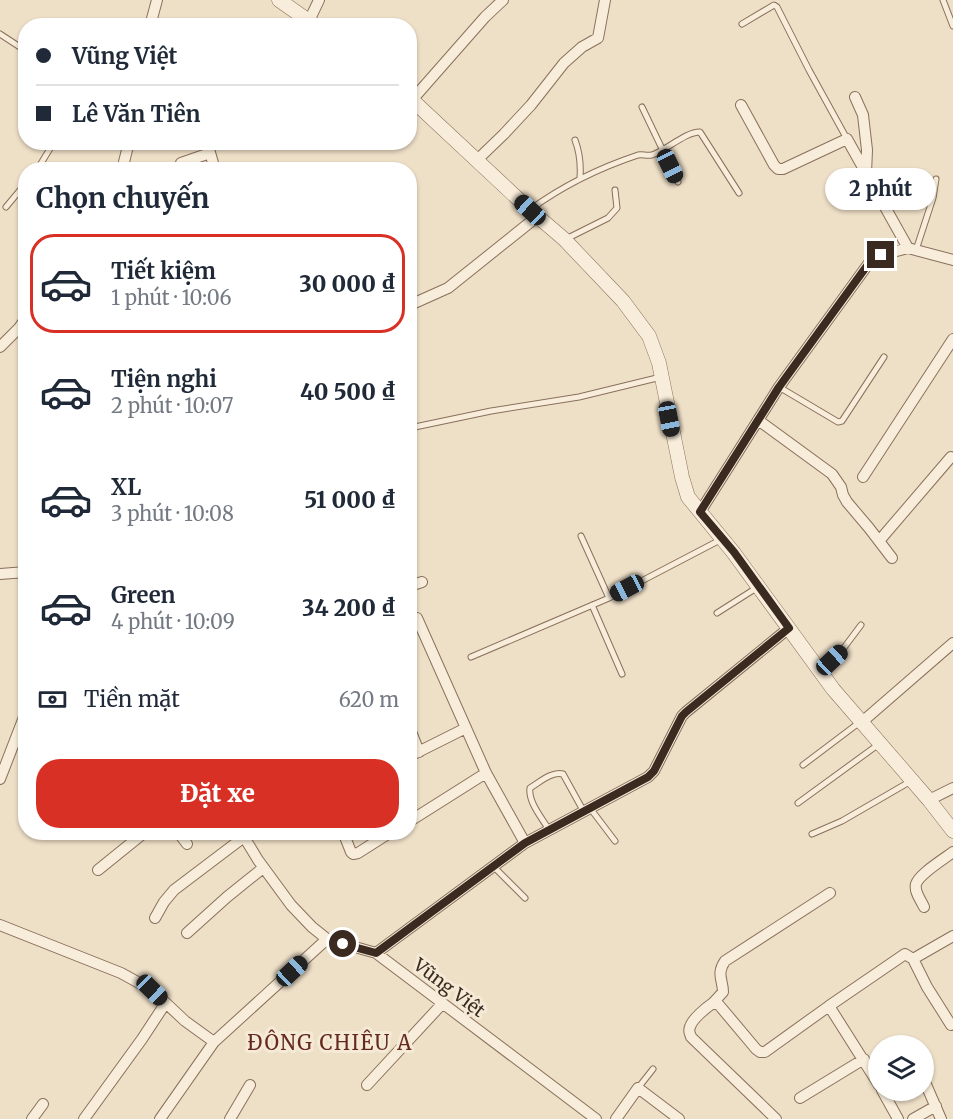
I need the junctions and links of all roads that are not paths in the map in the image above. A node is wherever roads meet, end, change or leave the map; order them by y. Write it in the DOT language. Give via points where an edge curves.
graph roads {
  1 [pos="157,0"];
  2 [pos="279,0"];
  3 [pos="319,0"];
  4 [pos="503,0"];
  5 [pos="605,0"];
  6 [pos="943,0"];
  7 [pos="950,12"];
  8 [pos="152,18"];
  9 [pos="306,18"];
  10 [pos="314,18"];
  11 [pos="742,24"];
  12 [pos="953,27"];
  13 [pos="0,34"];
  14 [pos="18,46"];
  15 [pos="417,92"];
  16 [pos="855,97"];
  17 [pos="417,105"];
  18 [pos="741,105"];
  19 [pos="642,107"];
  20 [pos="847,139"];
  21 [pos="575,140"];
  22 [pos="204,150"];
  23 [pos="662,150"];
  24 [pos="477,160"];
  25 [pos="183,162"];
  26 [pos="866,173"];
  27 [pos="580,178"];
  28 [pos="936,179"];
  29 [pos="678,183"];
  30 [pos="615,190"];
  31 [pos="18,193"];
  32 [pos="739,194"];
  33 [pos="6,207"];
  34 [pos="534,213"];
  35 [pos="564,239"];
  36 [pos="912,249"];
  37 [pos="953,261"];
  38 [pos="417,302"];
  39 [pos="18,328"];
  40 [pos="953,339"];
  41 [pos="0,347"];
  42 [pos="884,357"];
  43 [pos="661,377"];
  44 [pos="779,387"];
  45 [pos="758,420"];
  46 [pos="417,427"];
  47 [pos="951,457"];
  48 [pos="863,477"];
  49 [pos="700,512"];
  50 [pos="581,536"];
  51 [pos="722,538"];
  52 [pos="879,541"];
  53 [pos="892,558"];
  54 [pos="18,573"];
  55 [pos="0,574"];
  56 [pos="422,582"];
  57 [pos="417,584"];
  58 [pos="759,587"];
  59 [pos="609,598"];
  60 [pos="592,605"];
  61 [pos="717,613"];
  62 [pos="417,618"];
  63 [pos="861,625"];
  64 [pos="789,628"];
  65 [pos="953,643"];
  66 [pos="471,657"];
  67 [pos="820,671"];
  68 [pos="622,674"];
  69 [pos="862,722"];
  70 [pos="466,728"];
  71 [pos="18,733"];
  72 [pos="880,743"];
  73 [pos="417,752"];
  74 [pos="803,765"];
  75 [pos="486,773"];
  76 [pos="0,779"];
  77 [pos="912,780"];
  78 [pos="953,788"];
  79 [pos="929,800"];
  80 [pos="798,802"];
  81 [pos="587,810"];
  82 [pos="417,817"];
  83 [pos="549,830"];
  84 [pos="953,831"];
  85 [pos="812,834"];
  86 [pos="135,840"];
  87 [pos="184,840"];
  88 [pos="238,840"];
  89 [pos="249,840"];
  90 [pos="346,840"];
  91 [pos="378,840"];
  92 [pos="615,841"];
  93 [pos="525,843"];
  94 [pos="187,844"];
  95 [pos="953,852"];
  96 [pos="493,866"];
  97 [pos="263,868"];
  98 [pos="98,870"];
  99 [pos="830,892"];
  100 [pos="525,898"];
  101 [pos="924,907"];
  102 [pos="155,918"];
  103 [pos="0,925"];
  104 [pos="187,933"];
  105 [pos="953,936"];
  106 [pos="327,939"];
  107 [pos="376,953"];
  108 [pos="913,959"];
  109 [pos="165,1004"];
  110 [pos="442,1004"];
  111 [pos="713,1004"];
  112 [pos="829,1006"];
  113 [pos="951,1025"];
  114 [pos="214,1042"];
  115 [pos="864,1059"];
  116 [pos="868,1066"];
  117 [pos="653,1069"];
  118 [pos="250,1085"];
  119 [pos="367,1085"];
  120 [pos="639,1088"];
  121 [pos="800,1098"];
  122 [pos="888,1101"];
  123 [pos="934,1101"];
  124 [pos="44,1104"];
  125 [pos="936,1106"];
  126 [pos="32,1119"];
  127 [pos="84,1119"];
  128 [pos="160,1119"];
  129 [pos="230,1119"];
  130 [pos="596,1119"];
  131 [pos="616,1119"];
  132 [pos="679,1119"];
  133 [pos="776,1119"];
  134 [pos="898,1119"];
  135 [pos="913,1119"];
  136 [pos="941,1119"];
  1 -- 8 [label="street"];
  2 -- 9 [label="street"];
  3 -- 10 [label="street"];
  4 -- 15 [label="street"];
  5 -- 24 [label="street" via="598,38 564,63 531,105"];
  6 -- 7 [label="lane"];
  7 -- 12 [label="lane"];
  11 -- 20 [label="lane" via="774,5 777,7"];
  13 -- 14 [label="lane"];
  16 -- 26 [label="street" via="863,115"];
  17 -- 24 [label="street"];
  18 -- 20 [label="street" via="778,169"];
  19 -- 23 [label="lane"];
  20 -- 26 [label="street"];
  21 -- 27 [label="lane"];
  22 -- 25 [label="street"];
  23 -- 27 [label="lane" via="650,156 631,157"];
  23 -- 29 [label="lane"];
  23 -- 32 [label="lane" via="700,132"];
  24 -- 34 [label="street"];
  26 -- 36 [label="street"];
  27 -- 34 [label="lane" via="551,195"];
  28 -- 36 [label="lane" via="933,198"];
  30 -- 35 [label="lane" via="617,208 608,218"];
  31 -- 33 [label="lane"];
  34 -- 35 [label="street"];
  34 -- 38 [label="street" via="448,288"];
  35 -- 43 [label="street" via="649,336"];
  36 -- 37 [label="street"];
  36 -- 44 [label="street" via="881,255 869,263"];
  39 -- 41 [label="street"];
  40 -- 48 [label="street"];
  42 -- 44 [label="lane" via="842,421"];
  43 -- 46 [label="lane" via="579,397"];
  43 -- 49 [label="street" via="682,477 688,497"];
  44 -- 45 [label="street"];
  45 -- 49 [label="street"];
  45 -- 52 [label="street" via="832,474 847,502"];
  47 -- 52 [label="street"];
  49 -- 51 [label="street"];
  50 -- 59 [label="lane"];
  51 -- 58 [label="street"];
  51 -- 59 [label="lane"];
  52 -- 53 [label="street"];
  54 -- 55 [label="street"];
  56 -- 57 [label="street"];
  58 -- 61 [label="lane"];
  58 -- 64 [label="street"];
  59 -- 60 [label="lane"];
  60 -- 66 [label="lane"];
  60 -- 68 [label="lane"];
  62 -- 70 [label="street"];
  63 -- 67 [label="lane"];
  64 -- 67 [label="street"];
  64 -- 81 [label="street" via="682,716 648,777"];
  65 -- 69 [label="street"];
  67 -- 69 [label="street"];
  69 -- 72 [label="street"];
  69 -- 74 [label="lane"];
  70 -- 73 [label="street"];
  70 -- 75 [label="street"];
  71 -- 76 [label="street"];
  72 -- 77 [label="street"];
  72 -- 80 [label="lane"];
  75 -- 82 [label="street"];
  75 -- 93 [label="street"];
  77 -- 79 [label="street"];
  77 -- 85 [label="lane"];
  78 -- 79 [label="street"];
  79 -- 84 [label="street"];
  81 -- 83 [label="street"];
  81 -- 83 [label="lane" via="563,774 553,774 529,791"];
  81 -- 92 [label="lane"];
  83 -- 93 [label="street"];
  86 -- 98 [label="street"];
  87 -- 94 [label="street"];
  88 -- 102 [label="street" via="174,890"];
  89 -- 97 [label="street, Vũng Việt"];
  90 -- 91 [label="street" via="353,854"];
  93 -- 96 [label="street"];
  95 -- 101 [label="street" via="916,884"];
  96 -- 100 [label="lane"];
  96 -- 107 [label="street"];
  97 -- 104 [label="street"];
  97 -- 106 [label="street, Vũng Việt" via="291,905"];
  99 -- 111 [label="street" via="725,961 720,969 724,990"];
  103 -- 109 [label="street" via="121,972 152,990"];
  105 -- 108 [label="street"];
  106 -- 107 [label="street, Vũng Việt"];
  106 -- 114 [label="street"];
  107 -- 110 [label="street, Vũng Việt"];
  108 -- 112 [label="street" via="902,955"];
  108 -- 113 [label="street"];
  109 -- 114 [label="street"];
  109 -- 127 [label="street"];
  110 -- 119 [label="street"];
  110 -- 130 [label="street, Vũng Việt"];
  111 -- 112 [label="street" via="722,1008 760,1052 769,1050"];
  111 -- 133 [label="street" via="690,1026 691,1037"];
  112 -- 115 [label="street"];
  114 -- 128 [label="street"];
  115 -- 116 [label="street"];
  115 -- 121 [label="street"];
  117 -- 120 [label="lane"];
  118 -- 129 [label="street"];
  120 -- 131 [label="street"];
  120 -- 132 [label="street"];
  122 -- 134 [label="street"];
  123 -- 125 [label="street"];
  124 -- 126 [label="street"];
  125 -- 135 [label="street"];
  125 -- 136 [label="street"];
}
